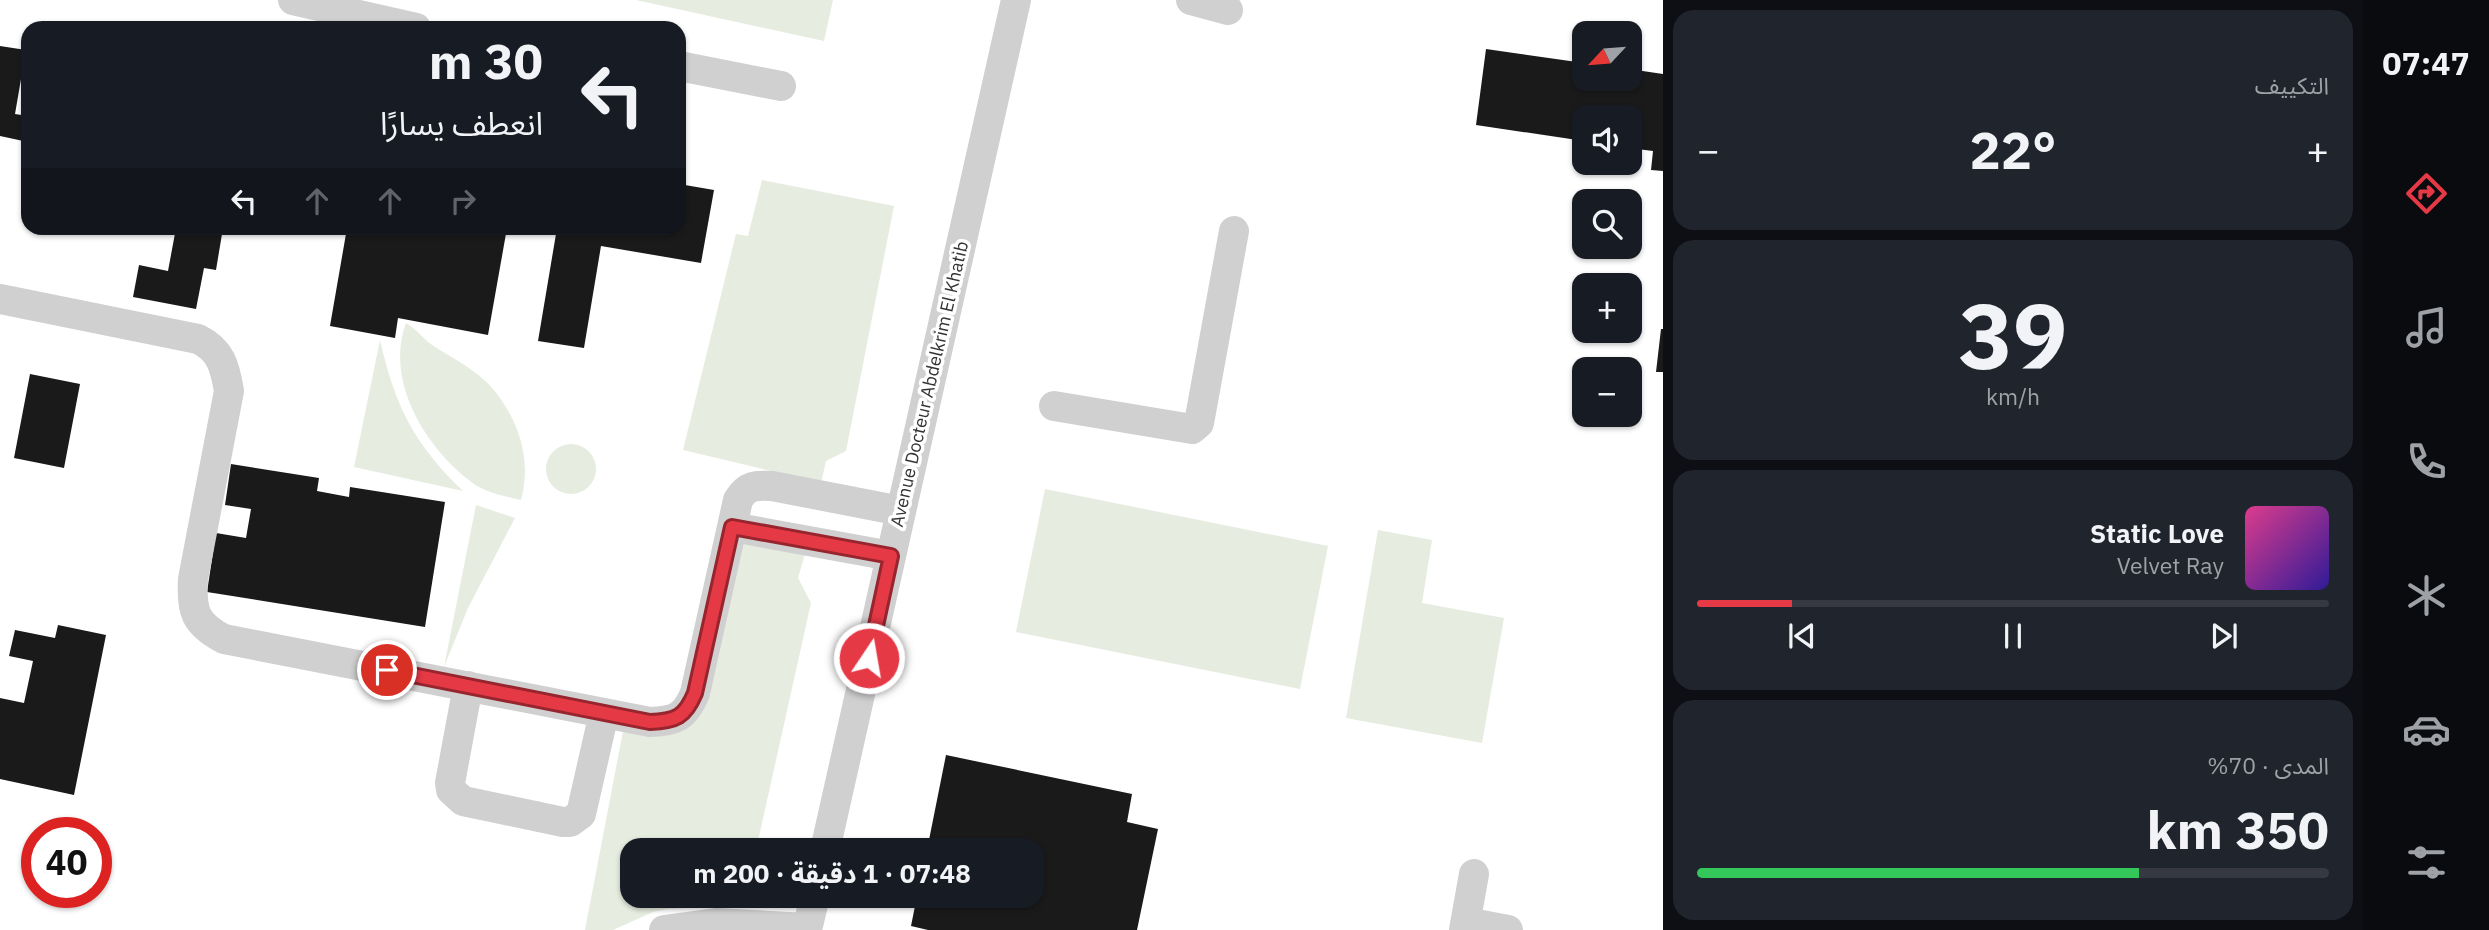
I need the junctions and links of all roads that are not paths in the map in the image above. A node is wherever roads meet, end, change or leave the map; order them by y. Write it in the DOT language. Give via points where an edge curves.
graph roads {
  1 [pos="293,0"];
  2 [pos="1016,0"];
  3 [pos="1191,0"];
  4 [pos="1228,10"];
  5 [pos="385,21"];
  6 [pos="686,67"];
  7 [pos="781,86"];
  8 [pos="1234,231"];
  9 [pos="0,299"];
  10 [pos="1054,405"];
  11 [pos="901,511"];
  12 [pos="732,527"];
  13 [pos="891,556"];
  14 [pos="468,686"];
  15 [pos="604,713"];
  16 [pos="828,838"];
  17 [pos="1474,874"];
  18 [pos="811,908"];
  19 [pos="1465,926"];
  20 [pos="807,929"];
  21 [pos="664,930"];
  22 [pos="1508,930"];
  1 -- 5 [label="street"];
  2 -- 11 [label="street, Avenue Docteur Abdelkrim El Khatib"];
  3 -- 4 [label="street"];
  6 -- 7 [label="street"];
  8 -- 10 [label="street" via="1199,423 1192,429"];
  9 -- 14 [label="street" via="198,339 219,354 229,391 192,579 196,615 211,632 224,639"];
  11 -- 12 [label="street" via="755,485 738,500"];
  11 -- 13 [label="street, Avenue Docteur Abdelkrim El Khatib"];
  12 -- 13 [label="street"];
  12 -- 15 [label="street" via="689,708 680,716 650,722"];
  13 -- 16 [label="street, Avenue Docteur Abdelkrim El Khatib"];
  14 -- 15 [label="street"];
  14 -- 15 [label="street" via="452,790 463,801 563,822 580,814"];
  17 -- 19 [label="street"];
  18 -- 20 [label="street"];
  19 -- 22 [label="street"];
  20 -- 21 [label="street" via="716,923"];
}
